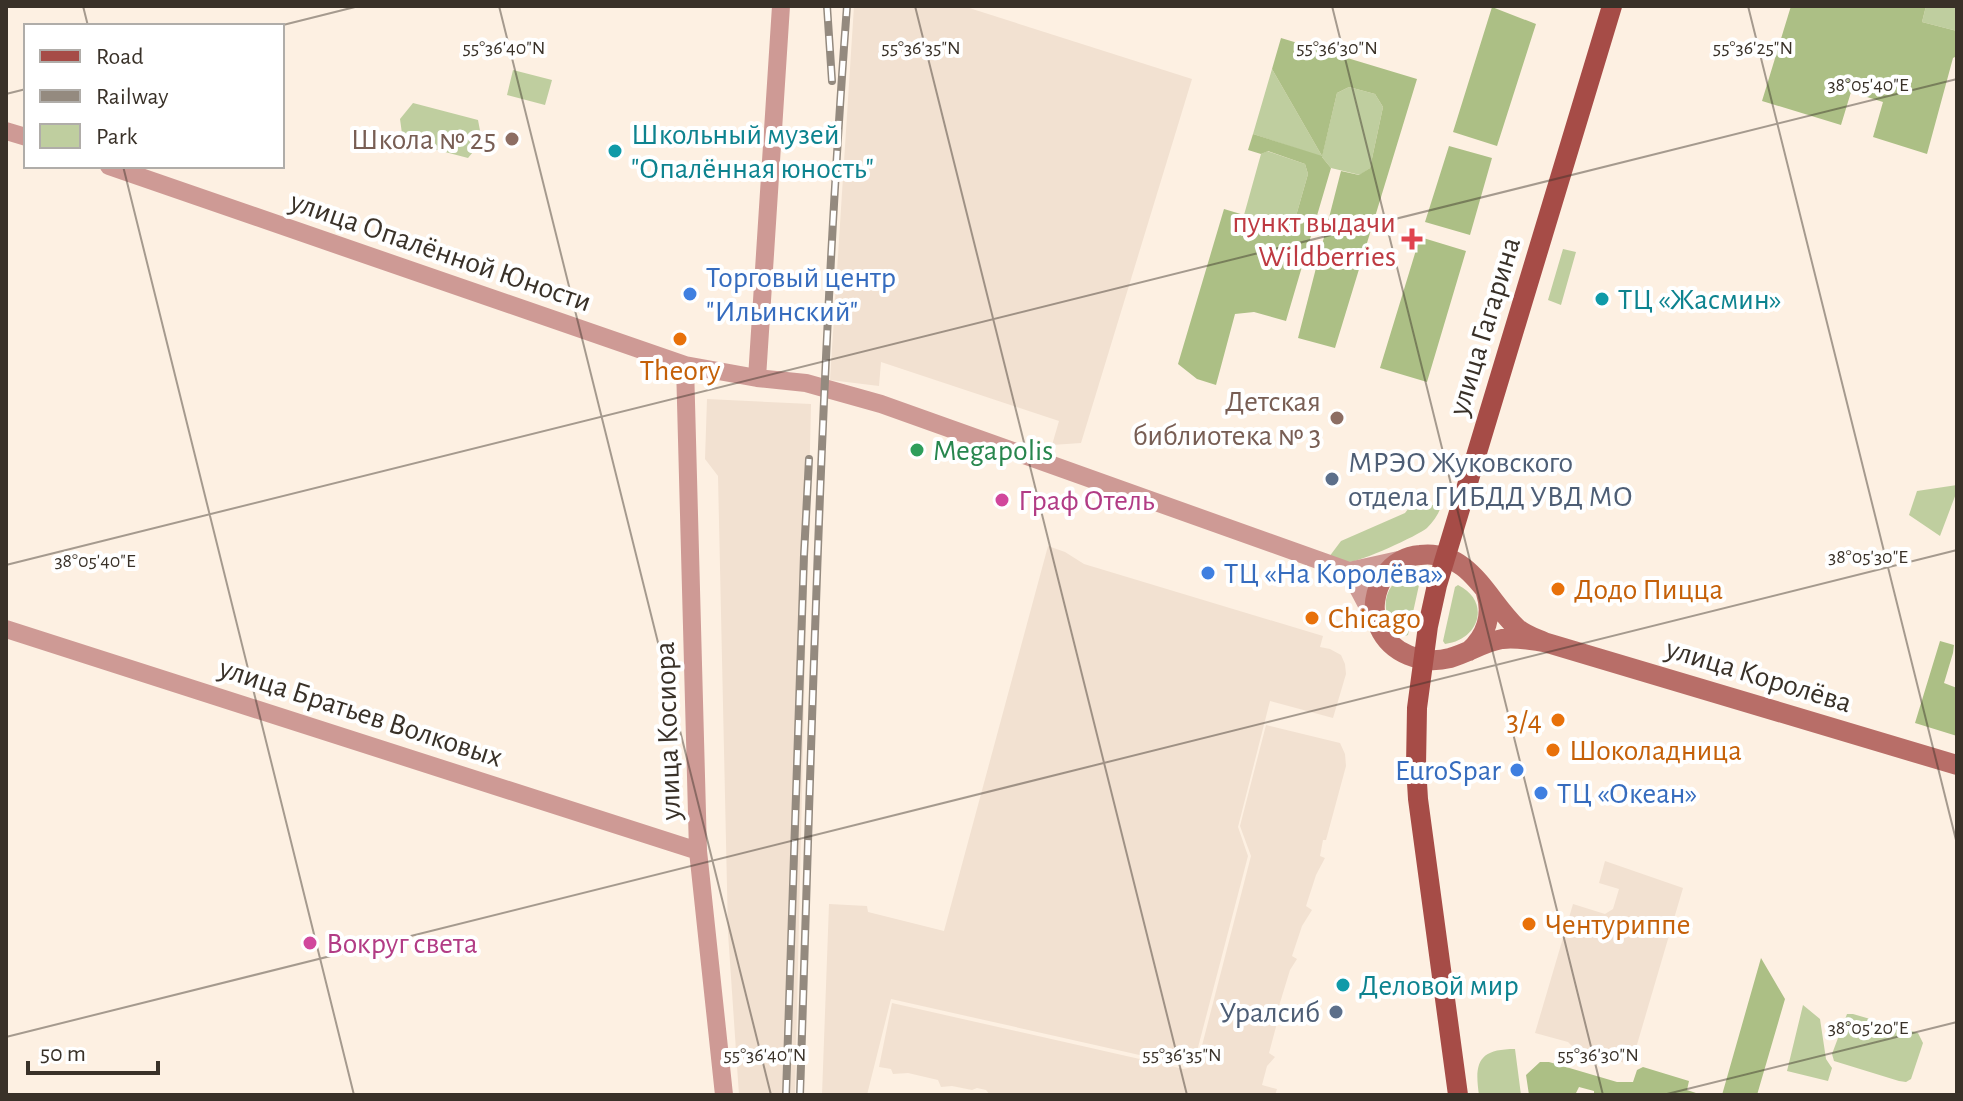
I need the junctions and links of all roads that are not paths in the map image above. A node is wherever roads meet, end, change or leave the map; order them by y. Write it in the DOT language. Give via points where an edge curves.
graph roads {
  1 [pos="781,6"];
  2 [pos="1612,6"];
  3 [pos="115,168"];
  4 [pos="685,365"];
  5 [pos="757,378"];
  6 [pos="1445,557"];
  7 [pos="1403,559"];
  8 [pos="1349,571"];
  9 [pos="1483,586"];
  10 [pos="1376,622"];
  11 [pos="6,629"];
  12 [pos="1544,642"];
  13 [pos="1469,651"];
  14 [pos="1423,660"];
  15 [pos="1957,765"];
  16 [pos="698,851"];
  17 [pos="724,1095"];
  18 [pos="1458,1095"];
  1 -- 5 [label="street"];
  2 -- 6 [label="main road, улица Гагарина"];
  3 -- 4 [label="street, улица Опалённой Юности"];
  4 -- 5 [label="street, улица Опалённой Юности"];
  4 -- 16 [label="street, улица Косиора"];
  5 -- 8 [label="street, улица Опалённой Юности" via="806,383 881,404"];
  6 -- 7 [label="main road"];
  6 -- 9 [label="main road" via="1470,570"];
  6 -- 14 [label="main road, улица Гагарина"];
  7 -- 8 [label="street"];
  7 -- 10 [label="main road" via="1381,581 1374,600"];
  8 -- 10 [label="street"];
  9 -- 12 [label="main road" via="1521,631"];
  9 -- 13 [label="main road" via="1487,626"];
  10 -- 14 [label="main road" via="1397,650"];
  11 -- 16 [label="street, улица Братьев Волковых"];
  12 -- 13 [label="main road" via="1501,639"];
  12 -- 15 [label="main road, улица Королёва"];
  13 -- 14 [label="main road"];
  14 -- 18 [label="main road, улица Гагарина" via="1416,727 1418,799"];
  16 -- 17 [label="street, улица Косиора"];
}
